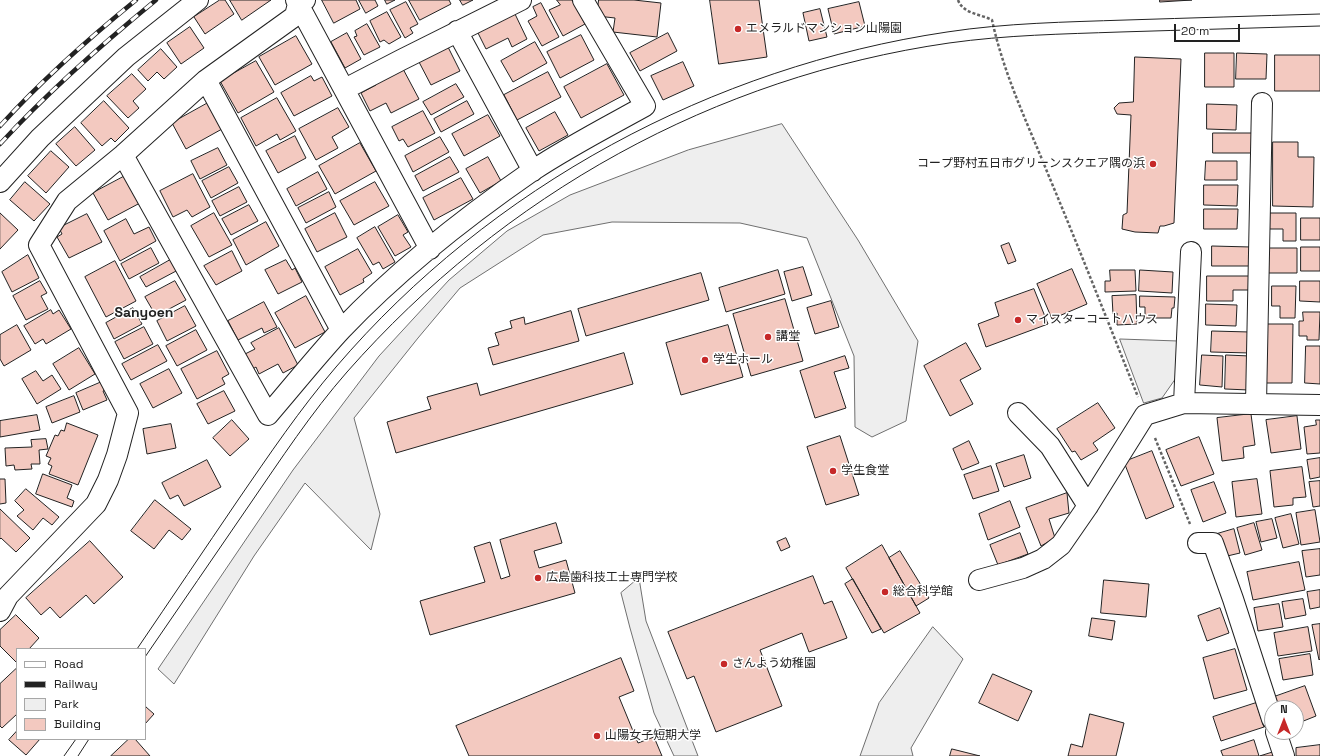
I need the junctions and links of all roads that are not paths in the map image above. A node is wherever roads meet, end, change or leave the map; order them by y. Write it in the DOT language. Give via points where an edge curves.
graph roads {
  1 [pos="198,0"];
  2 [pos="521,0"];
  3 [pos="583,0"];
  4 [pos="300,1"];
  5 [pos="457,31"];
  6 [pos="206,80"];
  7 [pos="345,89"];
  8 [pos="1262,103"];
  9 [pos="122,155"];
  10 [pos="533,171"];
  11 [pos="0,182"];
  12 [pos="430,249"];
  13 [pos="1191,252"];
  14 [pos="341,330"];
  15 [pos="1184,403"];
  16 [pos="1256,404"];
  17 [pos="1320,405"];
  18 [pos="1018,413"];
  19 [pos="1088,506"];
  20 [pos="1198,543"];
  21 [pos="979,580"];
  22 [pos="0,611"];
  23 [pos="1266,700"];
  24 [pos="1279,740"];
  25 [pos="1284,756"];
  1 -- 11 [label="street" via="126,57 40,138"];
  2 -- 5 [label="street"];
  3 -- 10 [label="street" via="645,106"];
  4 -- 6 [label="street" via="295,16"];
  4 -- 7 [label="street"];
  5 -- 7 [label="street"];
  5 -- 10 [label="street"];
  6 -- 9 [label="street"];
  6 -- 14 [label="street"];
  7 -- 12 [label="street"];
  8 -- 16 [label="street"];
  9 -- 14 [label="street" via="268,415"];
  9 -- 22 [label="street" via="67,201 39,245 128,413 117,455 96,504 8,596"];
  10 -- 12 [label="street"];
  12 -- 14 [label="street"];
  13 -- 15 [label="street"];
  15 -- 16 [label="street"];
  15 -- 19 [label="street" via="1145,415"];
  16 -- 17 [label="street"];
  18 -- 19 [label="street" via="1050,446"];
  19 -- 21 [label="street" via="1061,545 1042,559 1023,568"];
  20 -- 23 [label="street" via="1213,543"];
  24 -- 25 [label="street"];
}
